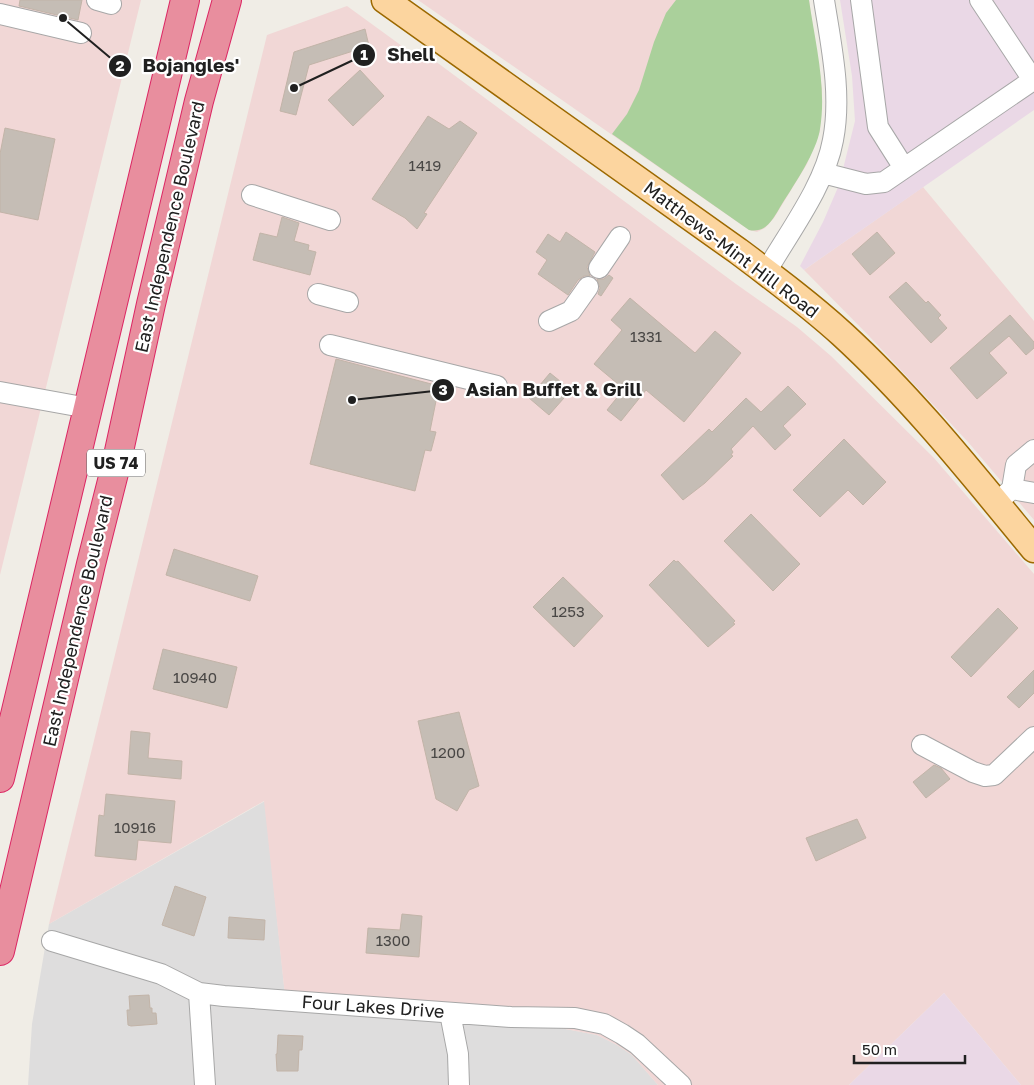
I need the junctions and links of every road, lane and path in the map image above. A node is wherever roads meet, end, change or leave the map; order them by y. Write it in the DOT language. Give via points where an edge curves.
graph roads {
  1 [pos="185,0"];
  2 [pos="228,0"];
  3 [pos="385,0"];
  4 [pos="824,0"];
  5 [pos="861,0"];
  6 [pos="980,0"];
  7 [pos="0,14"];
  8 [pos="81,32"];
  9 [pos="1033,79"];
  10 [pos="904,168"];
  11 [pos="823,173"];
  12 [pos="252,195"];
  13 [pos="330,220"];
  14 [pos="620,237"];
  15 [pos="599,268"];
  16 [pos="766,272"];
  17 [pos="588,287"];
  18 [pos="318,294"];
  19 [pos="348,302"];
  20 [pos="549,321"];
  21 [pos="330,345"];
  22 [pos="497,386"];
  23 [pos="0,392"];
  24 [pos="88,408"];
  25 [pos="1034,450"];
  26 [pos="1034,493"];
  27 [pos="1004,496"];
  28 [pos="1034,549"];
  29 [pos="1034,737"];
  30 [pos="922,745"];
  31 [pos="0,778"];
  32 [pos="3,939"];
  33 [pos="52,941"];
  34 [pos="0,970"];
  35 [pos="199,993"];
  36 [pos="450,1013"];
  37 [pos="205,1085"];
  38 [pos="459,1085"];
  39 [pos="682,1085"];
  1 -- 24 [label="highway, US 74"];
  2 -- 32 [label="highway, East Independence Boulevard / US 74" via="199,101"];
  3 -- 16 [label="main road, Matthews-Mint Hill Road"];
  4 -- 11 [label="street" via="832,53 836,117 833,141"];
  5 -- 10 [label="street" via="878,127"];
  6 -- 9 [label="street"];
  7 -- 8 [label="street"];
  9 -- 10 [label="street"];
  10 -- 11 [label="street" via="884,182 866,184"];
  11 -- 16 [label="street"];
  12 -- 13 [label="street"];
  14 -- 15 [label="street"];
  16 -- 27 [label="main road, Matthews-Mint Hill Road" via="864,356"];
  17 -- 20 [label="street" via="571,311"];
  18 -- 19 [label="street"];
  21 -- 22 [label="street"];
  23 -- 24 [label="street"];
  24 -- 31 [label="highway, US 74"];
  25 -- 27 [label="street" via="1016,465"];
  26 -- 27 [label="street"];
  27 -- 28 [label="main road, Matthews-Mint Hill Road"];
  29 -- 30 [label="street" via="994,774 985,776"];
  32 -- 34 [label="highway, East Independence Boulevard"];
  33 -- 35 [label="street, Four Lakes Drive" via="161,974"];
  35 -- 36 [label="street, Four Lakes Drive"];
  35 -- 37 [label="street"];
  36 -- 38 [label="street" via="458,1054"];
  36 -- 39 [label="street, Four Lakes Drive" via="576,1018 604,1024 637,1044"];
}
